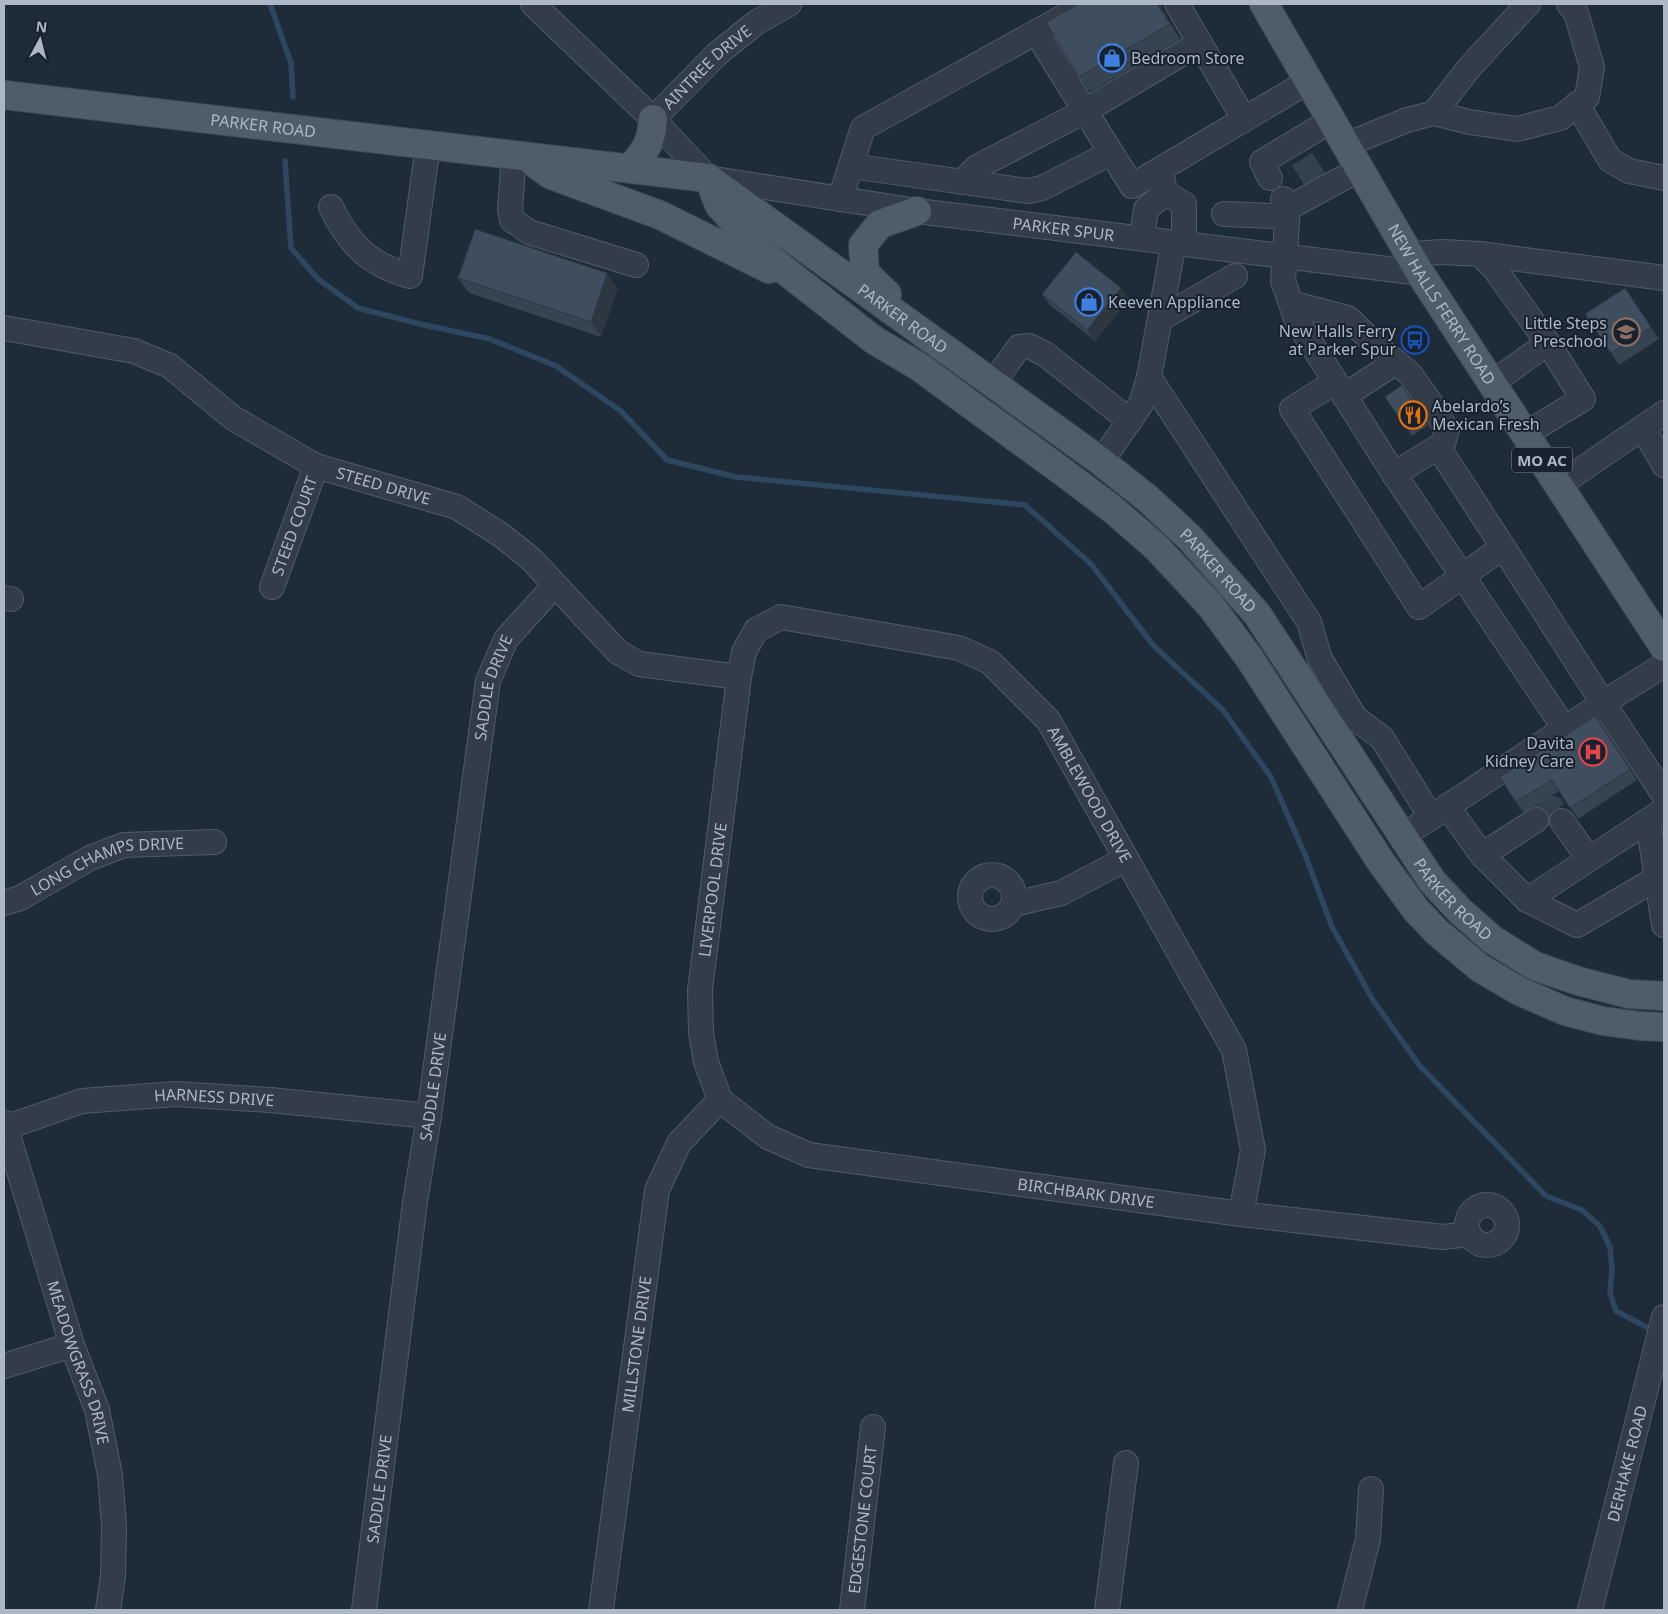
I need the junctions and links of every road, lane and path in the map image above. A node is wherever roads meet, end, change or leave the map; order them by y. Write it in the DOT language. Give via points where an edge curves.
graph roads {
  1 [pos="533,4"];
  2 [pos="789,4"];
  3 [pos="1087,4"];
  4 [pos="1177,4"];
  5 [pos="1264,4"];
  6 [pos="1528,4"];
  7 [pos="1569,4"];
  8 [pos="1036,32"];
  9 [pos="1200,44"];
  10 [pos="1309,81"];
  11 [pos="4,95"];
  12 [pos="1577,104"];
  13 [pos="1085,111"];
  14 [pos="1434,113"];
  15 [pos="653,119"];
  16 [pos="1244,119"];
  17 [pos="1332,120"];
  18 [pos="428,145"];
  19 [pos="1346,145"];
  20 [pos="1111,153"];
  21 [pos="519,155"];
  22 [pos="1287,159"];
  23 [pos="851,166"];
  24 [pos="630,168"];
  25 [pos="1161,168"];
  26 [pos="1360,169"];
  27 [pos="708,178"];
  28 [pos="1664,178"];
  29 [pos="962,182"];
  30 [pos="1165,193"];
  31 [pos="1303,194"];
  32 [pos="840,199"];
  33 [pos="332,207"];
  34 [pos="917,211"];
  35 [pos="1224,214"];
  36 [pos="1142,238"];
  37 [pos="1179,243"];
  38 [pos="1480,254"];
  39 [pos="1285,256"];
  40 [pos="1415,263"];
  41 [pos="636,265"];
  42 [pos="1235,276"];
  43 [pos="1664,278"];
  44 [pos="1291,302"];
  45 [pos="828,304"];
  46 [pos="1160,319"];
  47 [pos="4,328"];
  48 [pos="1548,343"];
  49 [pos="963,361"];
  50 [pos="1396,362"];
  51 [pos="1149,377"];
  52 [pos="992,382"];
  53 [pos="1492,383"];
  54 [pos="1339,389"];
  55 [pos="975,408"];
  56 [pos="1664,413"];
  57 [pos="1130,421"];
  58 [pos="1643,428"];
  59 [pos="1525,434"];
  60 [pos="1446,459"];
  61 [pos="1101,462"];
  62 [pos="1664,465"];
  63 [pos="316,466"];
  64 [pos="1394,474"];
  65 [pos="1559,485"];
  66 [pos="1503,547"];
  67 [pos="1463,576"];
  68 [pos="555,584"];
  69 [pos="272,587"];
  70 [pos="1664,647"];
  71 [pos="1664,665"];
  72 [pos="739,677"];
  73 [pos="1603,703"];
  74 [pos="1565,728"];
  75 [pos="1664,796"];
  76 [pos="1439,812"];
  77 [pos="1656,816"];
  78 [pos="1536,820"];
  79 [pos="1562,821"];
  80 [pos="1403,836"];
  81 [pos="214,842"];
  82 [pos="1482,856"];
  83 [pos="1589,859"];
  84 [pos="1126,860"];
  85 [pos="1661,876"];
  86 [pos="1527,900"];
  87 [pos="4,903"];
  88 [pos="1013,904"];
  89 [pos="1664,925"];
  90 [pos="1664,996"];
  91 [pos="1664,1027"];
  92 [pos="720,1100"];
  93 [pos="429,1116"];
  94 [pos="4,1126"];
  95 [pos="1241,1214"];
  96 [pos="1469,1234"];
  97 [pos="1664,1317"];
  98 [pos="72,1345"];
  99 [pos="4,1366"];
  100 [pos="873,1427"];
  101 [pos="1126,1463"];
  102 [pos="1372,1489"];
  103 [pos="108,1610"];
  104 [pos="364,1610"];
  105 [pos="601,1610"];
  106 [pos="852,1610"];
  107 [pos="1107,1610"];
  108 [pos="1350,1610"];
  109 [pos="1590,1610"];
  1 -- 15 [label="street"];
  2 -- 15 [label="street, AINTREE DRIVE" via="758,22 717,54"];
  3 -- 8 [label="street"];
  4 -- 9 [label="street"];
  5 -- 10 [label="main road, NEW HALLS FERRY ROAD / MO AC"];
  6 -- 14 [label="street" via="1469,68"];
  7 -- 12 [label="street" via="1576,13 1592,67 1587,97"];
  8 -- 13 [label="street"];
  8 -- 23 [label="street" via="863,128"];
  9 -- 13 [label="street"];
  9 -- 16 [label="street"];
  10 -- 16 [label="street"];
  10 -- 17 [label="main road, NEW HALLS FERRY ROAD / MO AC"];
  11 -- 18 [label="main road, PARKER ROAD"];
  12 -- 14 [label="street" via="1560,118 1517,129"];
  12 -- 28 [label="street" via="1610,160 1629,171"];
  13 -- 20 [label="street"];
  13 -- 29 [label="street" via="977,166"];
  14 -- 19 [label="street" via="1407,120"];
  15 -- 24 [label="main road" via="648,145"];
  15 -- 27 [label="street"];
  16 -- 25 [label="street"];
  17 -- 19 [label="main road, NEW HALLS FERRY ROAD / MO AC"];
  17 -- 22 [label="street"];
  18 -- 21 [label="main road, PARKER ROAD"];
  18 -- 33 [label="street" via="410,276 391,271 362,252 340,224"];
  19 -- 26 [label="main road, NEW HALLS FERRY ROAD / MO AC"];
  20 -- 25 [label="street" via="1132,186"];
  20 -- 29 [label="street" via="1042,188 1028,191"];
  21 -- 24 [label="main road, PARKER ROAD"];
  21 -- 41 [label="street" via="510,209 512,220 529,232"];
  21 -- 45 [label="main road, PARKER ROAD" via="551,175 660,215 771,270"];
  23 -- 29 [label="street"];
  23 -- 32 [label="street"];
  24 -- 27 [label="main road, PARKER ROAD"];
  25 -- 30 [label="street"];
  26 -- 31 [label="street"];
  26 -- 40 [label="main road, NEW HALLS FERRY ROAD / MO AC"];
  27 -- 32 [label="street, PARKER SPUR"];
  27 -- 45 [label="main road, PARKER ROAD" via="719,205 742,232"];
  27 -- 49 [label="main road, PARKER ROAD"];
  30 -- 36 [label="street" via="1146,209"];
  30 -- 37 [label="street" via="1184,204"];
  31 -- 35 [label="street" via="1274,216"];
  31 -- 39 [label="street"];
  32 -- 34 [label="street, PARKER SPUR"];
  34 -- 36 [label="street, PARKER SPUR"];
  34 -- 49 [label="main road" via="880,224 863,245 865,273"];
  36 -- 37 [label="street, PARKER SPUR"];
  37 -- 39 [label="street, PARKER SPUR"];
  37 -- 46 [label="street"];
  38 -- 40 [label="street, PARKER SPUR" via="1443,252"];
  38 -- 43 [label="street, PARKER SPUR"];
  38 -- 48 [label="street" via="1494,268"];
  39 -- 40 [label="street, PARKER SPUR"];
  39 -- 44 [label="street" via="1283,281"];
  40 -- 53 [label="main road, NEW HALLS FERRY ROAD / MO AC"];
  42 -- 46 [label="street"];
  44 -- 50 [label="street" via="1348,318"];
  44 -- 54 [label="street" via="1297,321"];
  45 -- 55 [label="main road, PARKER ROAD" via="874,340 918,366"];
  46 -- 51 [label="street"];
  47 -- 63 [label="street, STEED DRIVE" via="134,351 170,366 233,418"];
  48 -- 53 [label="street"];
  48 -- 59 [label="street" via="1583,399"];
  49 -- 52 [label="main road, PARKER ROAD"];
  50 -- 54 [label="street"];
  50 -- 64 [label="street" via="1410,374 1447,430 1442,444"];
  51 -- 57 [label="street" via="1141,404"];
  51 -- 76 [label="street" via="1309,622 1320,659 1354,718 1382,738"];
  52 -- 55 [label="street"];
  52 -- 57 [label="street" via="1019,347 1029,346 1045,354"];
  52 -- 61 [label="main road, PARKER ROAD"];
  53 -- 59 [label="main road, NEW HALLS FERRY ROAD / MO AC"];
  54 -- 64 [label="street"];
  54 -- 67 [label="street" via="1292,409 1419,606"];
  55 -- 91 [label="main road, PARKER ROAD" via="1112,508 1156,547 1211,606 1250,659 1382,862 1416,910 1437,932 1480,968 1527,995 1565,1011 1603,1021"];
  56 -- 58 [label="street"];
  57 -- 61 [label="street"];
  58 -- 62 [label="street"];
  58 -- 65 [label="street"];
  59 -- 65 [label="main road, NEW HALLS FERRY ROAD / MO AC"];
  60 -- 66 [label="street"];
  61 -- 80 [label="main road, PARKER ROAD" via="1190,538 1257,614"];
  63 -- 68 [label="street, STEED DRIVE" via="456,508 501,535"];
  63 -- 69 [label="street, STEED COURT"];
  64 -- 67 [label="street"];
  65 -- 70 [label="main road, NEW HALLS FERRY ROAD / MO AC"];
  66 -- 67 [label="street"];
  66 -- 73 [label="street"];
  67 -- 74 [label="street"];
  68 -- 72 [label="street, STEED DRIVE" via="618,652 638,664"];
  68 -- 93 [label="street, SADDLE DRIVE" via="506,639 488,681"];
  71 -- 73 [label="street"];
  72 -- 84 [label="street, AMBLEWOOD DRIVE" via="744,652 756,630 781,617 959,648 990,662 1048,720"];
  72 -- 92 [label="street, LIVERPOOL DRIVE" via="700,990 706,1062"];
  73 -- 74 [label="street"];
  73 -- 75 [label="street"];
  74 -- 76 [label="street"];
  76 -- 80 [label="street"];
  76 -- 82 [label="street"];
  77 -- 83 [label="street"];
  77 -- 85 [label="street"];
  78 -- 82 [label="street"];
  79 -- 83 [label="street"];
  80 -- 90 [label="main road, PARKER ROAD" via="1432,881 1460,912 1493,940 1535,966 1629,994"];
  81 -- 87 [label="street, LONG CHAMPS DRIVE" via="124,844 90,858 20,898"];
  82 -- 86 [label="street"];
  83 -- 86 [label="street"];
  84 -- 88 [label="street" via="1061,893"];
  84 -- 95 [label="street, AMBLEWOOD DRIVE" via="1234,1050 1253,1150"];
  85 -- 86 [label="street" via="1577,925"];
  85 -- 89 [label="street"];
  92 -- 95 [label="street, BIRCHBARK DRIVE" via="768,1138 809,1155"];
  92 -- 105 [label="street, MILLSTONE DRIVE" via="678,1143 657,1190"];
  93 -- 94 [label="street, HARNESS DRIVE" via="176,1094 82,1101"];
  93 -- 104 [label="street, SADDLE DRIVE"];
  94 -- 98 [label="street, MEADOWGRASS DRIVE"];
  95 -- 96 [label="street, BIRCHBARK DRIVE" via="1443,1237"];
  97 -- 109 [label="street, DERHAKE ROAD"];
  98 -- 99 [label="street"];
  98 -- 103 [label="street, MEADOWGRASS DRIVE" via="97,1410 110,1475 114,1526"];
  100 -- 106 [label="street, EDGESTONE COURT"];
  101 -- 107 [label="street"];
  102 -- 108 [label="street" via="1368,1539"];
}
